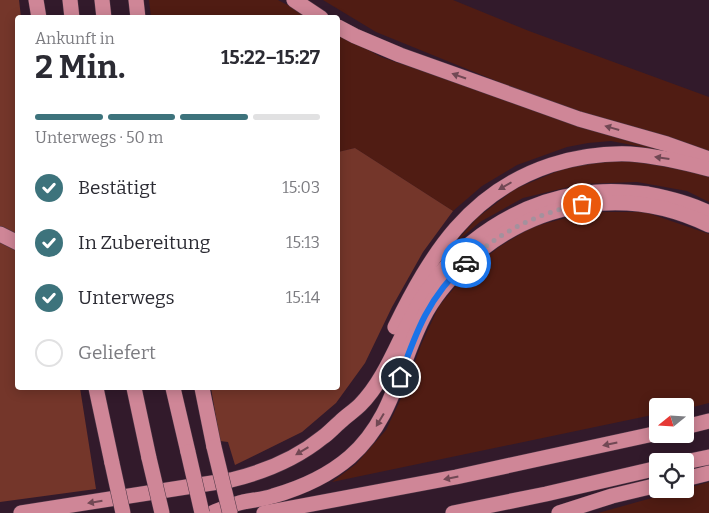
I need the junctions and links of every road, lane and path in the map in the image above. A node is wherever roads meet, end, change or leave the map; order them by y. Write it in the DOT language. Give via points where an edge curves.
graph roads {
  1 [pos="36,0"];
  2 [pos="70,0"];
  3 [pos="102,0"];
  4 [pos="136,0"];
  5 [pos="294,0"];
  6 [pos="38,15"];
  7 [pos="72,15"];
  8 [pos="104,15"];
  9 [pos="138,15"];
  10 [pos="316,15"];
  11 [pos="340,28"];
  12 [pos="709,159"];
  13 [pos="709,169"];
  14 [pos="709,213"];
  15 [pos="709,225"];
  16 [pos="0,234"];
  17 [pos="15,242"];
  18 [pos="96,390"];
  19 [pos="134,390"];
  20 [pos="173,390"];
  21 [pos="202,390"];
  22 [pos="709,421"];
  23 [pos="340,422"];
  24 [pos="694,425"];
  25 [pos="649,435"];
  26 [pos="709,456"];
  27 [pos="694,460"];
  28 [pos="649,470"];
  29 [pos="709,473"];
  30 [pos="694,476"];
  31 [pos="649,487"];
  32 [pos="21,513"];
  33 [pos="123,513"];
  34 [pos="162,513"];
  35 [pos="202,513"];
  36 [pos="212,513"];
  37 [pos="230,513"];
  38 [pos="264,513"];
  39 [pos="454,513"];
  40 [pos="560,513"];
  1 -- 6 [label="highway"];
  2 -- 7 [label="highway"];
  3 -- 8 [label="highway"];
  4 -- 9 [label="highway"];
  5 -- 10 [label="highway"];
  12 -- 11 [label="highway, one-way" via="579,119 400,55"];
  13 -- 23 [label="highway, one-way" via="647,156 589,156 541,168 499,190 462,222 426,269 377,363"];
  14 -- 23 [label="highway" via="660,196 616,191 561,197 506,220 468,246 436,278 416,308 374,388"];
  15 -- 36 [label="highway, one-way" via="677,212 617,202 564,208 512,229 476,254 444,286 423,318 383,416 350,457 329,472 291,491"];
  16 -- 17 [label="highway"];
  18 -- 33 [label="highway, bridge"];
  19 -- 34 [label="highway, bridge"];
  20 -- 35 [label="highway, bridge"];
  21 -- 37 [label="highway, bridge"];
  22 -- 24 [label="highway"];
  23 -- 32 [label="highway, one-way" via="302,452 254,474 191,488"];
  25 -- 38 [label="highway, one-way" via="456,477"];
  26 -- 27 [label="highway"];
  28 -- 39 [label="highway"];
  29 -- 30 [label="highway"];
  31 -- 40 [label="highway"];
}
